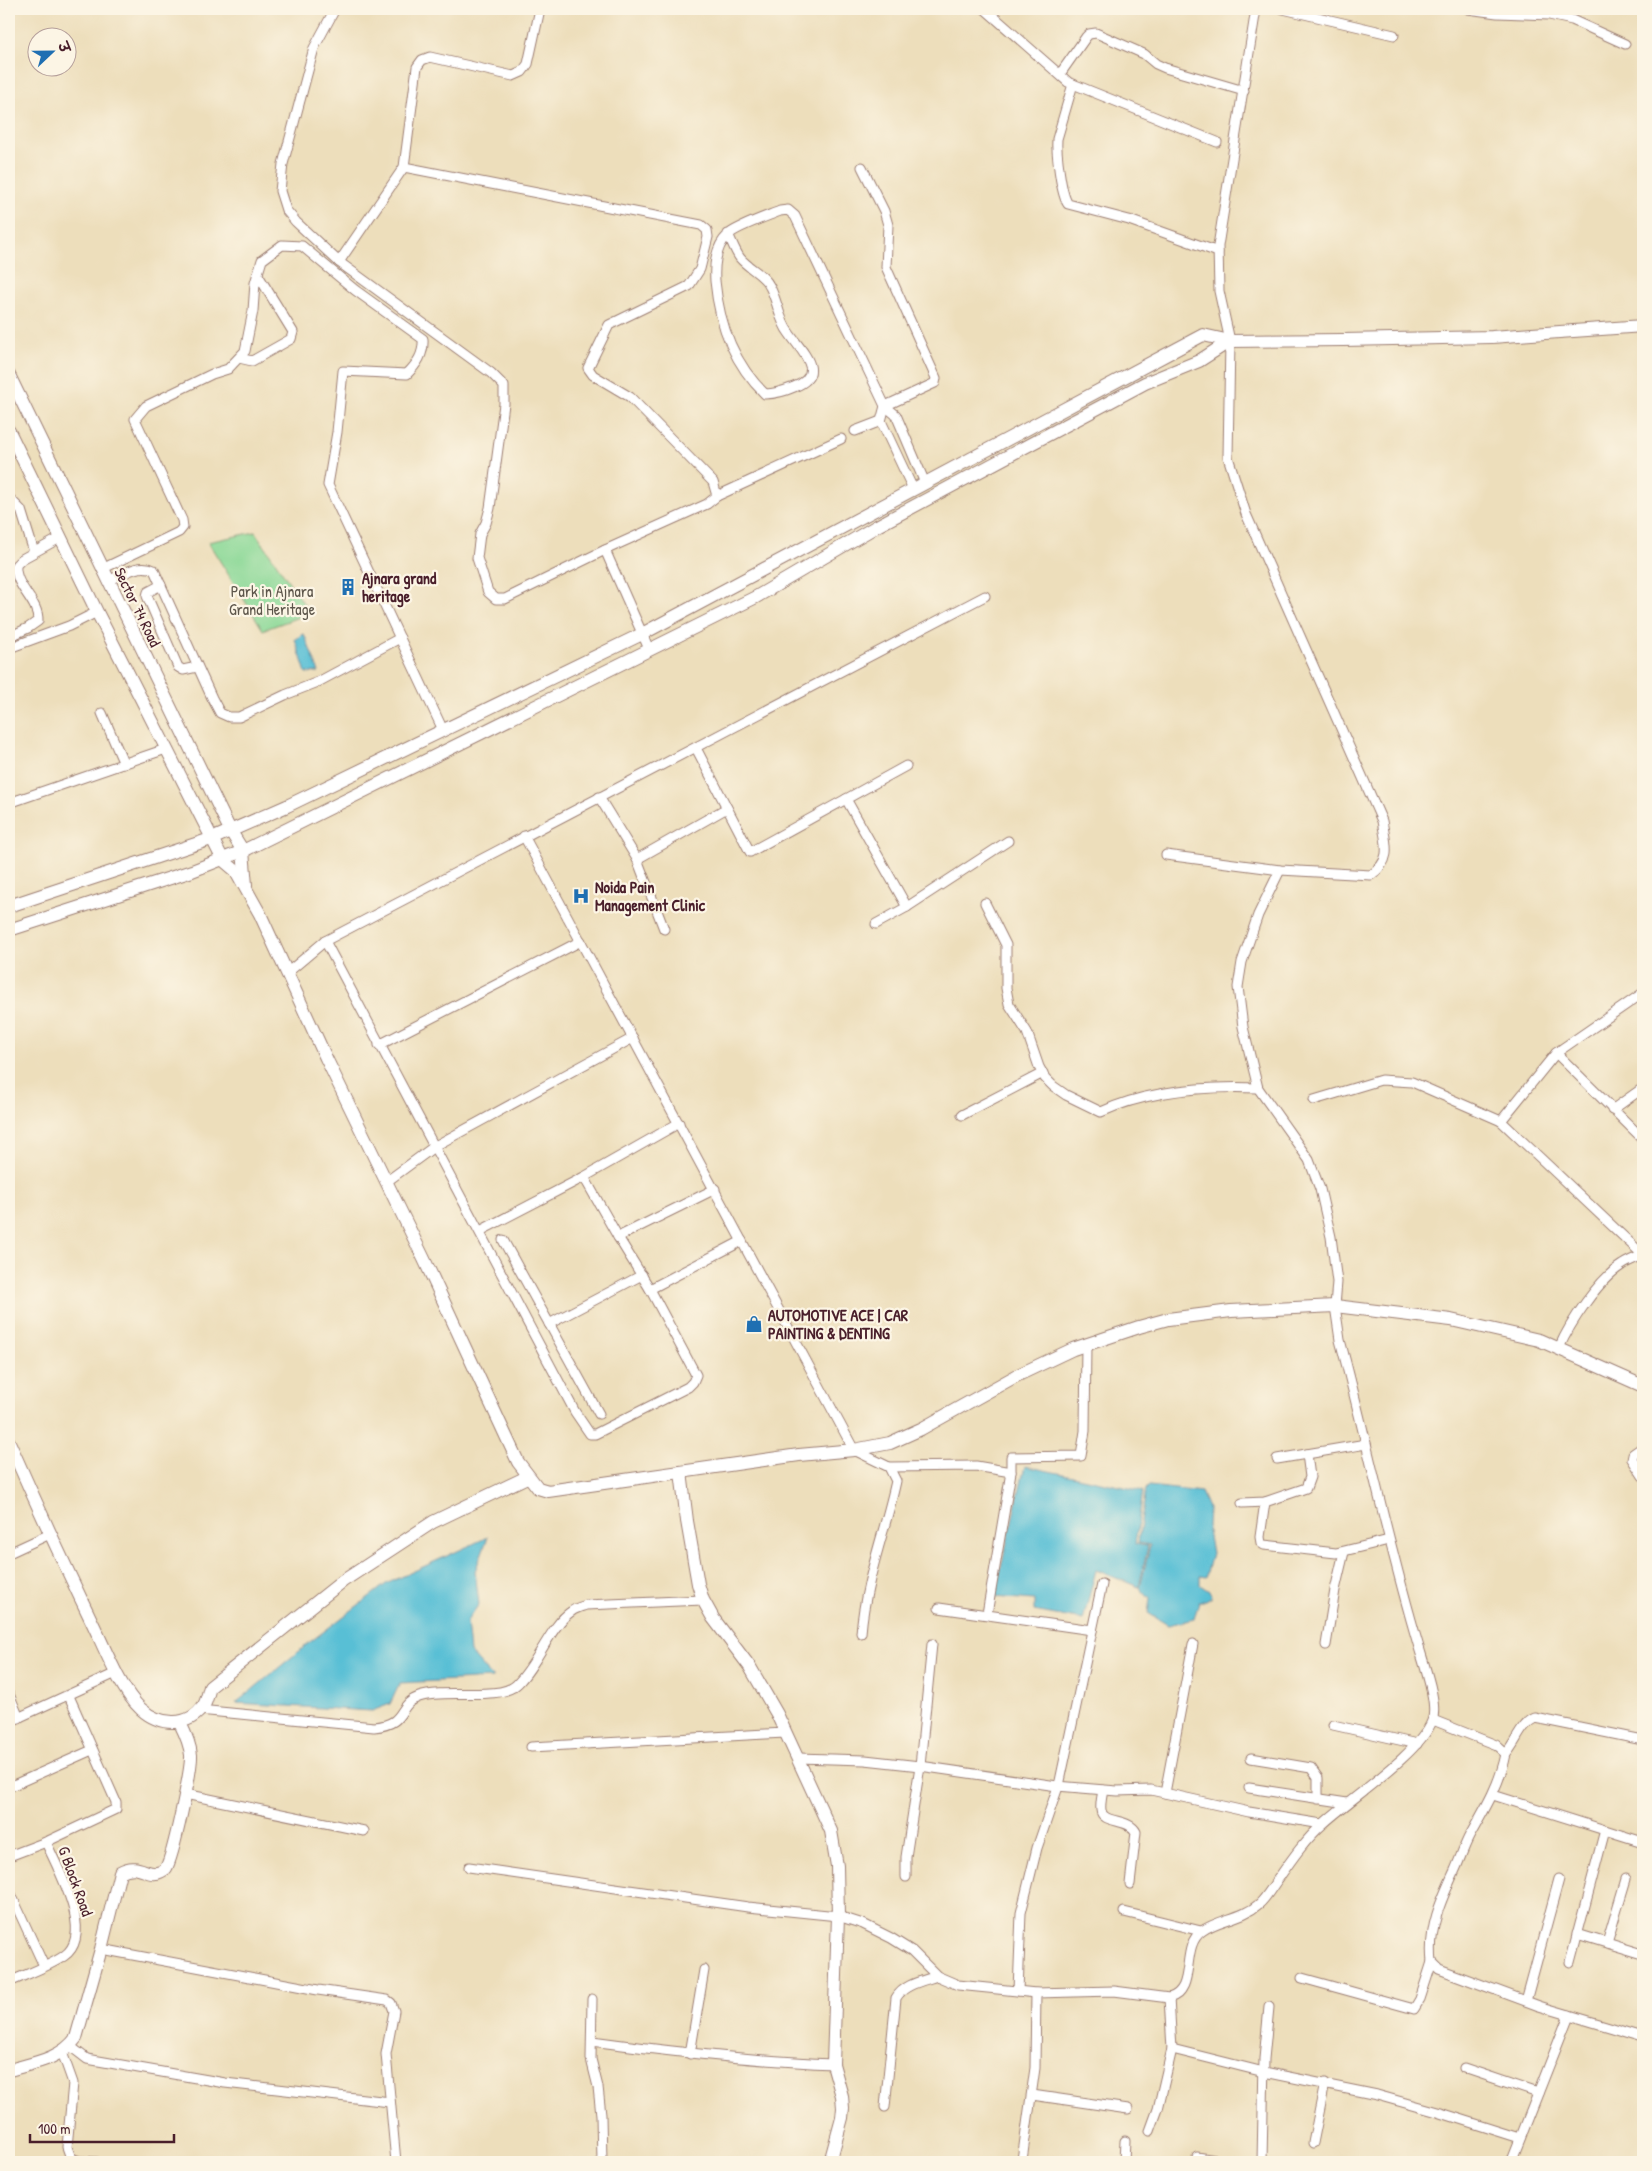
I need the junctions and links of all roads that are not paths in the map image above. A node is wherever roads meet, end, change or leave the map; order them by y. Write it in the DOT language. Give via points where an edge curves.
graph roads {
  1 [pos="335,9"];
  2 [pos="540,9"];
  3 [pos="985,9"];
  4 [pos="1256,9"];
  5 [pos="1283,9"];
  6 [pos="1468,9"];
  7 [pos="1394,35"];
  8 [pos="1625,44"];
  9 [pos="1060,74"];
  10 [pos="1073,84"];
  11 [pos="1244,91"];
  12 [pos="1216,142"];
  13 [pos="404,167"];
  14 [pos="862,167"];
  15 [pos="728,234"];
  16 [pos="1218,252"];
  17 [pos="339,262"];
  18 [pos="258,275"];
  19 [pos="1643,326"];
  20 [pos="1230,341"];
  21 [pos="238,358"];
  22 [pos="9,375"];
  23 [pos="885,406"];
  24 [pos="881,421"];
  25 [pos="9,431"];
  26 [pos="855,431"];
  27 [pos="842,439"];
  28 [pos="924,483"];
  29 [pos="912,489"];
  30 [pos="717,496"];
  31 [pos="9,498"];
  32 [pos="60,538"];
  33 [pos="605,550"];
  34 [pos="34,552"];
  35 [pos="133,554"];
  36 [pos="139,567"];
  37 [pos="102,569"];
  38 [pos="108,581"];
  39 [pos="161,585"];
  40 [pos="985,596"];
  41 [pos="97,612"];
  42 [pos="642,634"];
  43 [pos="9,637"];
  44 [pos="400,638"];
  45 [pos="9,648"];
  46 [pos="649,649"];
  47 [pos="197,667"];
  48 [pos="102,714"];
  49 [pos="443,730"];
  50 [pos="696,748"];
  51 [pos="166,749"];
  52 [pos="124,764"];
  53 [pos="906,766"];
  54 [pos="599,797"];
  55 [pos="846,799"];
  56 [pos="9,802"];
  57 [pos="727,808"];
  58 [pos="230,830"];
  59 [pos="524,836"];
  60 [pos="214,838"];
  61 [pos="1008,841"];
  62 [pos="243,851"];
  63 [pos="1166,854"];
  64 [pos="637,859"];
  65 [pos="223,860"];
  66 [pos="1280,870"];
  67 [pos="246,887"];
  68 [pos="984,902"];
  69 [pos="9,906"];
  70 [pos="906,907"];
  71 [pos="876,924"];
  72 [pos="664,929"];
  73 [pos="9,930"];
  74 [pos="325,941"];
  75 [pos="581,941"];
  76 [pos="286,973"];
  77 [pos="1643,994"];
  78 [pos="633,1038"];
  79 [pos="379,1045"];
  80 [pos="1556,1053"];
  81 [pos="1043,1073"];
  82 [pos="1258,1088"];
  83 [pos="1643,1088"];
  84 [pos="1314,1100"];
  85 [pos="1612,1110"];
  86 [pos="962,1115"];
  87 [pos="1501,1121"];
  88 [pos="679,1123"];
  89 [pos="1643,1140"];
  90 [pos="435,1146"];
  91 [pos="584,1177"];
  92 [pos="386,1182"];
  93 [pos="715,1189"];
  94 [pos="480,1231"];
  95 [pos="618,1237"];
  96 [pos="503,1240"];
  97 [pos="742,1241"];
  98 [pos="1643,1255"];
  99 [pos="642,1275"];
  100 [pos="650,1289"];
  101 [pos="1335,1306"];
  102 [pos="550,1325"];
  103 [pos="534,1335"];
  104 [pos="1086,1344"];
  105 [pos="1559,1348"];
  106 [pos="1643,1386"];
  107 [pos="599,1414"];
  108 [pos="9,1442"];
  109 [pos="1366,1444"];
  110 [pos="1643,1447"];
  111 [pos="854,1450"];
  112 [pos="1307,1454"];
  113 [pos="1276,1460"];
  114 [pos="889,1467"];
  115 [pos="681,1472"];
  116 [pos="1010,1472"];
  117 [pos="1643,1476"];
  118 [pos="528,1477"];
  119 [pos="1265,1502"];
  120 [pos="1242,1503"];
  121 [pos="50,1534"];
  122 [pos="1389,1540"];
  123 [pos="1344,1552"];
  124 [pos="9,1553"];
  125 [pos="1102,1584"];
  126 [pos="704,1600"];
  127 [pos="940,1608"];
  128 [pos="987,1614"];
  129 [pos="1092,1630"];
  130 [pos="861,1633"];
  131 [pos="932,1644"];
  132 [pos="1193,1644"];
  133 [pos="1326,1645"];
  134 [pos="116,1673"];
  135 [pos="9,1694"];
  136 [pos="69,1696"];
  137 [pos="199,1710"];
  138 [pos="19,1718"];
  139 [pos="1433,1720"];
  140 [pos="9,1722"];
  141 [pos="180,1722"];
  142 [pos="1334,1725"];
  143 [pos="786,1734"];
  144 [pos="1643,1740"];
  145 [pos="1416,1744"];
  146 [pos="531,1747"];
  147 [pos="92,1750"];
  148 [pos="1506,1754"];
  149 [pos="798,1758"];
  150 [pos="1251,1758"];
  151 [pos="920,1766"];
  152 [pos="1057,1786"];
  153 [pos="9,1787"];
  154 [pos="1249,1788"];
  155 [pos="1103,1790"];
  156 [pos="1165,1793"];
  157 [pos="185,1794"];
  158 [pos="1493,1796"];
  159 [pos="1318,1799"];
  160 [pos="1347,1803"];
  161 [pos="1322,1824"];
  162 [pos="1605,1830"];
  163 [pos="364,1831"];
  164 [pos="46,1842"];
  165 [pos="1643,1842"];
  166 [pos="9,1856"];
  167 [pos="469,1867"];
  168 [pos="906,1877"];
  169 [pos="1558,1879"];
  170 [pos="1626,1879"];
  171 [pos="1130,1884"];
  172 [pos="9,1890"];
  173 [pos="1124,1912"];
  174 [pos="838,1916"];
  175 [pos="1201,1931"];
  176 [pos="1577,1934"];
  177 [pos="1607,1943"];
  178 [pos="101,1950"];
  179 [pos="1642,1950"];
  180 [pos="1432,1962"];
  181 [pos="1570,1962"];
  182 [pos="44,1966"];
  183 [pos="704,1970"];
  184 [pos="937,1976"];
  185 [pos="1302,1978"];
  186 [pos="9,1982"];
  187 [pos="1018,1991"];
  188 [pos="1036,1993"];
  189 [pos="1170,1998"];
  190 [pos="592,1999"];
  191 [pos="1526,2001"];
  192 [pos="1269,2007"];
  193 [pos="1569,2015"];
  194 [pos="1643,2037"];
  195 [pos="592,2041"];
  196 [pos="66,2049"];
  197 [pos="1172,2049"];
  198 [pos="690,2054"];
  199 [pos="833,2064"];
  200 [pos="1464,2068"];
  201 [pos="9,2070"];
  202 [pos="1264,2072"];
  203 [pos="1325,2083"];
  204 [pos="1538,2093"];
  205 [pos="1032,2095"];
  206 [pos="390,2102"];
  207 [pos="885,2108"];
  208 [pos="1128,2110"];
  209 [pos="1150,2131"];
  210 [pos="1520,2138"];
  211 [pos="1125,2141"];
  212 [pos="1313,2143"];
  213 [pos="1197,2158"];
  214 [pos="1022,2160"];
  215 [pos="97,2162"];
  216 [pos="396,2162"];
  217 [pos="602,2162"];
  218 [pos="830,2162"];
  219 [pos="1124,2162"];
  220 [pos="1228,2162"];
  221 [pos="1262,2162"];
  222 [pos="1512,2162"];
  1 -- 17 [label="street" via="314,48 283,164 280,191 292,218"];
  2 -- 13 [label="street" via="528,64 522,72 512,76 430,57 422,60 417,67"];
  3 -- 9 [label="street"];
  4 -- 11 [label="street"];
  5 -- 7 [label="street"];
  6 -- 8 [label="street" via="1549,15 1572,20"];
  9 -- 10 [label="street"];
  9 -- 11 [label="street" via="1089,34 1096,33 1144,54 1165,68"];
  10 -- 12 [label="street"];
  10 -- 16 [label="street" via="1057,147 1062,193 1068,204 1129,220"];
  11 -- 16 [label="street"];
  13 -- 17 [label="street"];
  13 -- 30 [label="street" via="701,225 708,230 700,269 689,286 609,325 588,368 593,375 630,397 713,482"];
  14 -- 23 [label="street" via="888,225 886,267 936,378 935,383"];
  15 -- 15 [label="street" via="740,258 770,286 788,333 809,362 809,378 776,394 765,394 738,359 717,303 714,262"];
  15 -- 23 [label="street" via="780,211 788,210 795,216"];
  16 -- 20 [label="street" via="1219,291"];
  17 -- 33 [label="street" via="491,373 504,386 490,508 480,534 477,558 488,592 496,599 506,599"];
  18 -- 21 [label="street" via="245,351"];
  18 -- 21 [label="street" via="293,332 291,340 252,362"];
  18 -- 44 [label="street" via="262,260 282,245 302,246 355,290 423,339 423,349 416,365 407,374 343,371 328,485"];
  19 -- 20 [label="street" via="1492,337"];
  20 -- 28 [label="street" via="1203,335"];
  20 -- 46 [label="street" via="1199,361 1145,383 877,526 756,597"];
  20 -- 66 [label="street" via="1228,457 1253,531 1382,821 1387,849 1382,867 1371,875"];
  21 -- 35 [label="street" via="228,369 146,406 137,414 135,419 183,524 179,532"];
  22 -- 37 [label="street, Sector 74 Road"];
  23 -- 24 [label="street"];
  23 -- 28 [label="street" via="896,415"];
  24 -- 26 [label="street"];
  24 -- 29 [label="street"];
  25 -- 32 [label="street"];
  27 -- 30 [label="street"];
  28 -- 29 [label="street"];
  29 -- 42 [label="street"];
  30 -- 33 [label="street" via="707,504"];
  31 -- 34 [label="street" via="21,510"];
  32 -- 34 [label="street"];
  32 -- 41 [label="street"];
  33 -- 42 [label="street"];
  34 -- 43 [label="street" via="16,565 15,575 38,613 38,622"];
  35 -- 36 [label="street"];
  35 -- 37 [label="street"];
  36 -- 38 [label="street"];
  36 -- 39 [label="street" via="154,570"];
  37 -- 38 [label="street, Sector 74 Road"];
  38 -- 58 [label="street, Sector 74 Road"];
  39 -- 47 [label="street"];
  39 -- 47 [label="street" via="148,592 147,596 178,667 183,670"];
  40 -- 50 [label="street"];
  41 -- 45 [label="street" via="61,630"];
  41 -- 51 [label="street"];
  42 -- 46 [label="street"];
  42 -- 49 [label="street"];
  44 -- 47 [label="street" via="318,682 239,717 220,713"];
  44 -- 49 [label="street"];
  46 -- 62 [label="street"];
  48 -- 52 [label="street"];
  49 -- 58 [label="street"];
  50 -- 54 [label="street"];
  50 -- 57 [label="street"];
  51 -- 52 [label="street"];
  51 -- 60 [label="street"];
  52 -- 56 [label="street"];
  53 -- 55 [label="street"];
  54 -- 59 [label="street"];
  54 -- 64 [label="street"];
  55 -- 57 [label="street" via="750,852"];
  55 -- 70 [label="street"];
  57 -- 64 [label="street"];
  58 -- 60 [label="street"];
  58 -- 62 [label="street, Sector 74 Road"];
  59 -- 74 [label="street"];
  59 -- 75 [label="street"];
  60 -- 65 [label="street"];
  60 -- 69 [label="street"];
  61 -- 70 [label="street"];
  62 -- 65 [label="street"];
  62 -- 67 [label="street"];
  63 -- 66 [label="street"];
  64 -- 72 [label="street"];
  65 -- 67 [label="street" via="236,871"];
  65 -- 73 [label="street"];
  66 -- 82 [label="street" via="1258,916 1242,962 1238,987 1245,1036"];
  67 -- 76 [label="street"];
  68 -- 81 [label="street" via="1006,945 1009,1004 1027,1032"];
  70 -- 71 [label="street"];
  74 -- 76 [label="street"];
  74 -- 79 [label="street"];
  75 -- 78 [label="street"];
  75 -- 79 [label="street"];
  76 -- 92 [label="street"];
  77 -- 80 [label="street"];
  78 -- 88 [label="street"];
  78 -- 90 [label="street"];
  79 -- 90 [label="street"];
  80 -- 85 [label="street"];
  80 -- 87 [label="street"];
  81 -- 82 [label="street" via="1066,1095 1101,1112 1123,1102 1165,1094 1218,1087"];
  81 -- 86 [label="street"];
  82 -- 101 [label="street" via="1309,1160 1320,1188 1337,1282"];
  83 -- 85 [label="street"];
  84 -- 87 [label="street" via="1381,1080 1412,1082"];
  85 -- 89 [label="street"];
  87 -- 98 [label="street"];
  88 -- 91 [label="street"];
  88 -- 93 [label="street"];
  90 -- 92 [label="street"];
  90 -- 94 [label="street"];
  91 -- 94 [label="street"];
  91 -- 95 [label="street"];
  92 -- 118 [label="street" via="518,1462"];
  93 -- 95 [label="street"];
  93 -- 97 [label="street"];
  94 -- 103 [label="street"];
  95 -- 99 [label="street"];
  96 -- 102 [label="street"];
  97 -- 100 [label="street"];
  97 -- 111 [label="street"];
  98 -- 105 [label="street" via="1622,1265 1603,1282 1569,1326"];
  99 -- 100 [label="street"];
  99 -- 102 [label="street"];
  100 -- 103 [label="street" via="696,1375 688,1387 594,1434 584,1428"];
  101 -- 104 [label="street" via="1258,1308 1196,1315 1140,1327"];
  101 -- 105 [label="street" via="1459,1322 1539,1340"];
  101 -- 109 [label="street" via="1340,1340"];
  102 -- 103 [label="street"];
  102 -- 107 [label="street"];
  104 -- 111 [label="street" via="1016,1376 906,1436 890,1443"];
  104 -- 116 [label="street" via="1085,1432 1081,1456 1011,1457"];
  105 -- 106 [label="street"];
  108 -- 121 [label="street"];
  109 -- 112 [label="street"];
  109 -- 122 [label="street"];
  110 -- 117 [label="street" via="1633,1454 1632,1459"];
  111 -- 114 [label="street"];
  111 -- 115 [label="street"];
  112 -- 113 [label="street"];
  112 -- 119 [label="street" via="1310,1478 1306,1488"];
  114 -- 116 [label="street" via="976,1466"];
  114 -- 130 [label="street" via="896,1481 870,1581"];
  115 -- 118 [label="street" via="548,1491 538,1488"];
  115 -- 126 [label="street" via="698,1584"];
  116 -- 128 [label="street"];
  118 -- 137 [label="street" via="433,1522 343,1581 210,1687"];
  119 -- 120 [label="street"];
  119 -- 123 [label="street" via="1260,1537 1264,1545 1327,1554"];
  121 -- 124 [label="street"];
  121 -- 134 [label="street"];
  122 -- 123 [label="street"];
  122 -- 139 [label="street" via="1433,1696"];
  123 -- 133 [label="street"];
  125 -- 129 [label="street"];
  126 -- 137 [label="street" via="586,1605 571,1611 561,1622 515,1686 503,1692 418,1697 406,1704 398,1719 388,1726"];
  126 -- 143 [label="street" via="713,1618 750,1667"];
  127 -- 128 [label="street"];
  128 -- 129 [label="street"];
  129 -- 152 [label="street"];
  131 -- 151 [label="street"];
  132 -- 156 [label="street"];
  134 -- 136 [label="street"];
  134 -- 141 [label="street" via="146,1713 159,1721"];
  135 -- 138 [label="street"];
  136 -- 138 [label="street"];
  136 -- 147 [label="street"];
  137 -- 141 [label="street"];
  138 -- 140 [label="street"];
  139 -- 145 [label="street"];
  139 -- 148 [label="street" via="1496,1746"];
  141 -- 157 [label="street" via="192,1757"];
  142 -- 145 [label="street"];
  143 -- 146 [label="street"];
  143 -- 149 [label="street"];
  144 -- 148 [label="street" via="1535,1718 1525,1726"];
  145 -- 160 [label="street"];
  147 -- 153 [label="street"];
  147 -- 164 [label="street" via="116,1802 116,1809"];
  148 -- 158 [label="street"];
  149 -- 151 [label="street"];
  149 -- 174 [label="street" via="831,1831 837,1866"];
  150 -- 159 [label="street" via="1312,1768 1318,1778"];
  151 -- 152 [label="street"];
  151 -- 168 [label="street" via="906,1857"];
  152 -- 155 [label="street"];
  152 -- 187 [label="street" via="1021,1913"];
  154 -- 159 [label="street"];
  155 -- 156 [label="street"];
  155 -- 171 [label="street" via="1102,1815 1129,1824 1136,1832"];
  156 -- 161 [label="street"];
  157 -- 163 [label="street"];
  157 -- 178 [label="street" via="166,1868 155,1874 129,1867 120,1872"];
  158 -- 162 [label="street"];
  158 -- 180 [label="street" via="1469,1836 1444,1892 1430,1946"];
  159 -- 160 [label="street"];
  160 -- 161 [label="street"];
  161 -- 175 [label="street" via="1260,1903 1246,1913"];
  162 -- 165 [label="street"];
  162 -- 176 [label="street"];
  164 -- 166 [label="street"];
  164 -- 182 [label="street, G Block Road" via="73,1906 78,1928 66,1955"];
  167 -- 174 [label="street" via="748,1907"];
  169 -- 191 [label="street"];
  170 -- 177 [label="street"];
  172 -- 182 [label="street"];
  173 -- 175 [label="street"];
  174 -- 184 [label="street" via="891,1938 912,1951"];
  174 -- 199 [label="street"];
  175 -- 189 [label="street" via="1191,1950 1184,1989 1178,1996"];
  176 -- 177 [label="street"];
  176 -- 181 [label="street"];
  177 -- 179 [label="street"];
  178 -- 196 [label="street" via="76,2038"];
  178 -- 206 [label="street" via="387,2000 394,2011 386,2054"];
  180 -- 185 [label="street" via="1414,2009"];
  180 -- 191 [label="street" via="1439,1969"];
  182 -- 186 [label="street, G Block Road"];
  183 -- 198 [label="street"];
  184 -- 187 [label="street" via="958,1985"];
  184 -- 207 [label="street" via="906,1987 896,1998"];
  187 -- 188 [label="street"];
  188 -- 189 [label="street" via="1114,1991"];
  188 -- 205 [label="street"];
  189 -- 197 [label="street"];
  190 -- 195 [label="street"];
  191 -- 193 [label="street"];
  192 -- 202 [label="street"];
  193 -- 194 [label="street"];
  193 -- 204 [label="street"];
  195 -- 198 [label="street"];
  195 -- 217 [label="street" via="591,2059 602,2115"];
  196 -- 201 [label="street"];
  196 -- 206 [label="street" via="87,2059 225,2083"];
  196 -- 215 [label="street" via="73,2083 67,2147 71,2158"];
  197 -- 202 [label="street"];
  197 -- 209 [label="street"];
  198 -- 199 [label="street"];
  199 -- 218 [label="street" via="843,2108"];
  200 -- 204 [label="street"];
  202 -- 203 [label="street"];
  202 -- 221 [label="street"];
  203 -- 210 [label="street" via="1441,2113"];
  203 -- 212 [label="street"];
  204 -- 210 [label="street"];
  205 -- 208 [label="street"];
  205 -- 214 [label="street"];
  206 -- 216 [label="street"];
  210 -- 222 [label="street"];
  211 -- 219 [label="street"];
  213 -- 220 [label="street"];
}
